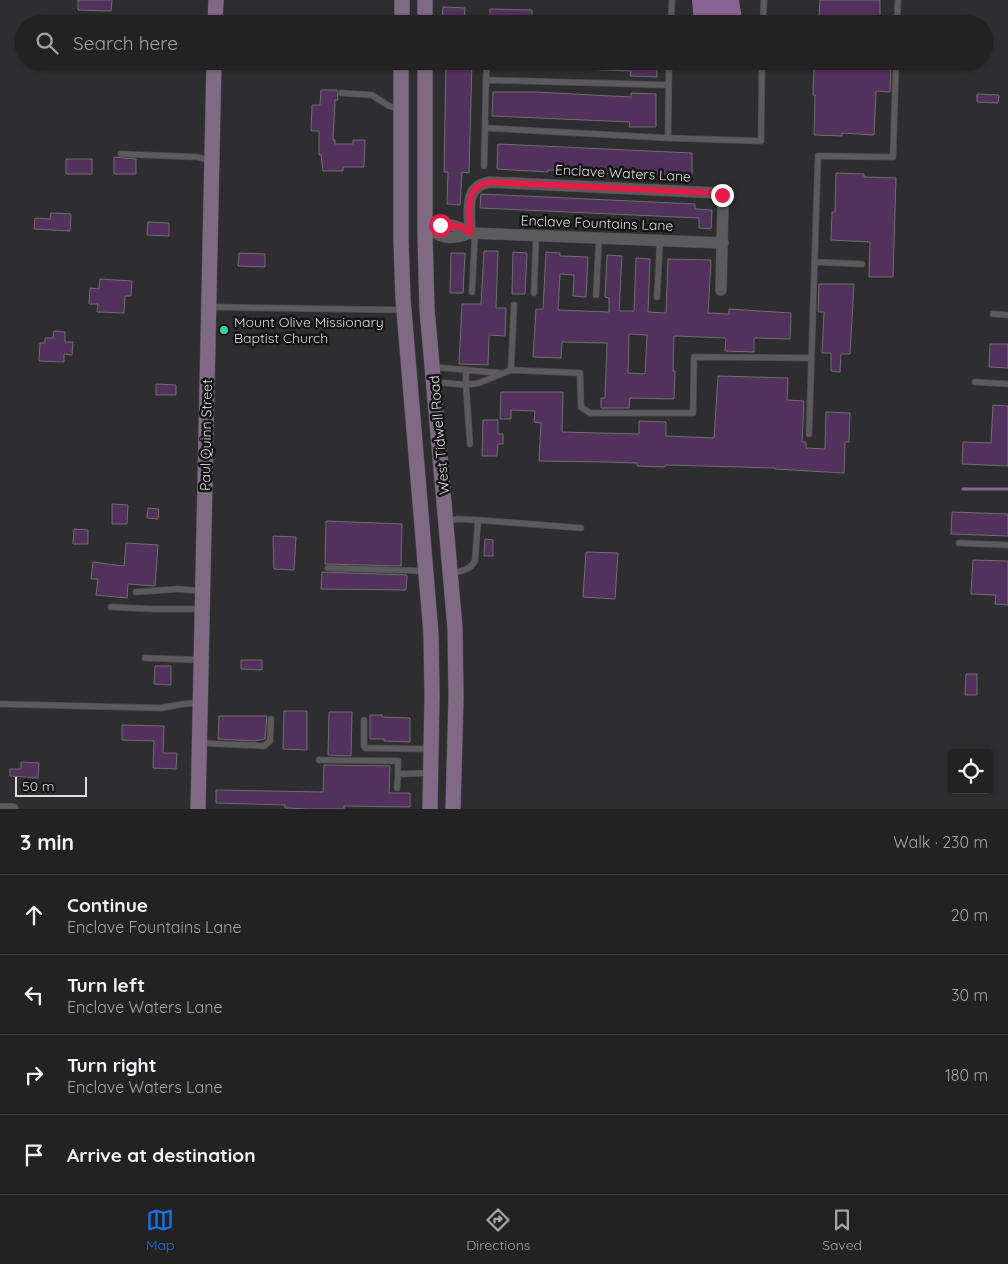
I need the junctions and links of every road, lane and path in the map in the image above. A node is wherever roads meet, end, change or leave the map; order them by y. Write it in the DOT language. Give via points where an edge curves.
graph roads {
  1 [pos="216,0"];
  2 [pos="402,0"];
  3 [pos="425,0"];
  4 [pos="672,0"];
  5 [pos="764,0"];
  6 [pos="898,0"];
  7 [pos="215,15"];
  8 [pos="402,15"];
  9 [pos="425,15"];
  10 [pos="671,15"];
  11 [pos="763,15"];
  12 [pos="897,15"];
  13 [pos="214,70"];
  14 [pos="401,70"];
  15 [pos="425,70"];
  16 [pos="486,70"];
  17 [pos="669,70"];
  18 [pos="762,70"];
  19 [pos="896,70"];
  20 [pos="486,80"];
  21 [pos="668,85"];
  22 [pos="341,93"];
  23 [pos="401,109"];
  24 [pos="485,128"];
  25 [pos="424,138"];
  26 [pos="668,138"];
  27 [pos="400,139"];
  28 [pos="121,154"];
  29 [pos="212,160"];
  30 [pos="484,166"];
  31 [pos="449,226"];
  32 [pos="428,230"];
  33 [pos="472,234"];
  34 [pos="536,236"];
  35 [pos="449,238"];
  36 [pos="599,238"];
  37 [pos="660,241"];
  38 [pos="723,243"];
  39 [pos="815,262"];
  40 [pos="862,264"];
  41 [pos="721,290"];
  42 [pos="472,292"];
  43 [pos="534,293"];
  44 [pos="596,295"];
  45 [pos="657,297"];
  46 [pos="514,305"];
  47 [pos="209,307"];
  48 [pos="404,310"];
  49 [pos="993,314"];
  50 [pos="1008,315"];
  51 [pos="811,358"];
  52 [pos="466,370"];
  53 [pos="512,370"];
  54 [pos="502,373"];
  55 [pos="433,374"];
  56 [pos="975,382"];
  57 [pos="1008,384"];
  58 [pos="466,385"];
  59 [pos="809,434"];
  60 [pos="470,444"];
  61 [pos="478,520"];
  62 [pos="446,521"];
  63 [pos="422,523"];
  64 [pos="581,528"];
  65 [pos="959,543"];
  66 [pos="1008,545"];
  67 [pos="328,568"];
  68 [pos="426,571"];
  69 [pos="450,574"];
  70 [pos="202,591"];
  71 [pos="136,592"];
  72 [pos="111,607"];
  73 [pos="202,609"];
  74 [pos="145,658"];
  75 [pos="201,660"];
  76 [pos="432,696"];
  77 [pos="456,698"];
  78 [pos="200,703"];
  79 [pos="0,704"];
  80 [pos="270,718"];
  81 [pos="364,720"];
  82 [pos="199,743"];
  83 [pos="431,749"];
  84 [pos="318,760"];
  85 [pos="431,773"];
  86 [pos="398,774"];
  87 [pos="397,788"];
  88 [pos="0,809"];
  89 [pos="13,809"];
  90 [pos="198,809"];
  91 [pos="430,809"];
  92 [pos="453,809"];
  1 -- 7 [label="main road"];
  2 -- 8 [label="main road"];
  3 -- 9 [label="main road"];
  4 -- 10 [label="lane"];
  5 -- 11 [label="lane"];
  6 -- 12 [label="lane"];
  13 -- 29 [label="main road, Paul Quinn Street"];
  14 -- 23 [label="main road, West Tidwell Road"];
  15 -- 25 [label="main road, West Tidwell Road"];
  16 -- 20 [label="lane"];
  17 -- 21 [label="lane"];
  18 -- 26 [label="lane" via="760,141"];
  19 -- 39 [label="lane" via="893,157 818,156"];
  20 -- 21 [label="lane"];
  20 -- 24 [label="lane"];
  21 -- 26 [label="lane"];
  22 -- 23 [label="lane" via="372,94 389,106"];
  23 -- 27 [label="main road, West Tidwell Road"];
  24 -- 26 [label="lane"];
  24 -- 30 [label="lane"];
  25 -- 27 [label="main road"];
  25 -- 32 [label="main road, West Tidwell Road"];
  27 -- 48 [label="main road, West Tidwell Road"];
  28 -- 29 [label="lane"];
  29 -- 47 [label="main road, Paul Quinn Street"];
  31 -- 32 [label="street" via="440,225"];
  31 -- 33 [label="street, Enclave Fountains Lane" via="459,226"];
  31 -- 35 [label="lane"];
  32 -- 35 [label="street"];
  32 -- 55 [label="main road, West Tidwell Road" via="428,309"];
  33 -- 34 [label="street, Enclave Fountains Lane"];
  33 -- 35 [label="street, Enclave Fountains Lane"];
  33 -- 38 [label="street, Enclave Waters Lane" via="471,195 474,188 481,184 500,183 717,193 722,195 723,202"];
  33 -- 42 [label="lane"];
  34 -- 36 [label="street, Enclave Fountains Lane"];
  34 -- 43 [label="lane"];
  36 -- 37 [label="street, Enclave Fountains Lane"];
  36 -- 44 [label="lane"];
  37 -- 38 [label="street, Enclave Fountains Lane"];
  37 -- 45 [label="lane"];
  38 -- 41 [label="street, Enclave Waters Lane"];
  39 -- 40 [label="lane"];
  39 -- 51 [label="lane"];
  46 -- 53 [label="lane"];
  47 -- 48 [label="lane"];
  47 -- 70 [label="main road, Paul Quinn Street"];
  48 -- 63 [label="main road, West Tidwell Road"];
  49 -- 50 [label="lane"];
  51 -- 53 [label="lane" via="694,357 692,413 590,413 581,408 580,373"];
  51 -- 59 [label="lane"];
  52 -- 54 [label="lane"];
  52 -- 55 [label="lane"];
  52 -- 58 [label="lane"];
  53 -- 54 [label="lane"];
  54 -- 58 [label="lane" via="487,381"];
  55 -- 58 [label="lane"];
  55 -- 62 [label="main road, West Tidwell Road"];
  56 -- 57 [label="lane"];
  58 -- 60 [label="lane"];
  61 -- 62 [label="lane"];
  61 -- 64 [label="lane"];
  61 -- 69 [label="lane" via="475,561 465,570"];
  62 -- 63 [label="main road"];
  62 -- 69 [label="main road, West Tidwell Road"];
  63 -- 68 [label="main road, West Tidwell Road"];
  65 -- 66 [label="lane"];
  67 -- 68 [label="lane"];
  68 -- 76 [label="main road, West Tidwell Road"];
  69 -- 77 [label="main road, West Tidwell Road" via="456,628"];
  70 -- 71 [label="lane"];
  70 -- 73 [label="main road, Paul Quinn Street"];
  72 -- 73 [label="lane"];
  73 -- 75 [label="main road, Paul Quinn Street"];
  74 -- 75 [label="lane"];
  75 -- 78 [label="main road, Paul Quinn Street"];
  76 -- 77 [label="main road"];
  76 -- 83 [label="main road, West Tidwell Road"];
  77 -- 92 [label="main road, West Tidwell Road"];
  78 -- 79 [label="lane" via="161,708"];
  78 -- 82 [label="main road, Paul Quinn Street"];
  80 -- 82 [label="lane" via="270,741 264,746"];
  81 -- 83 [label="lane" via="365,748"];
  82 -- 90 [label="main road, Paul Quinn Street"];
  83 -- 85 [label="main road, West Tidwell Road"];
  84 -- 86 [label="lane" via="398,761"];
  85 -- 86 [label="lane"];
  85 -- 91 [label="main road, West Tidwell Road"];
  86 -- 87 [label="lane"];
  88 -- 89 [label="street"];
}
